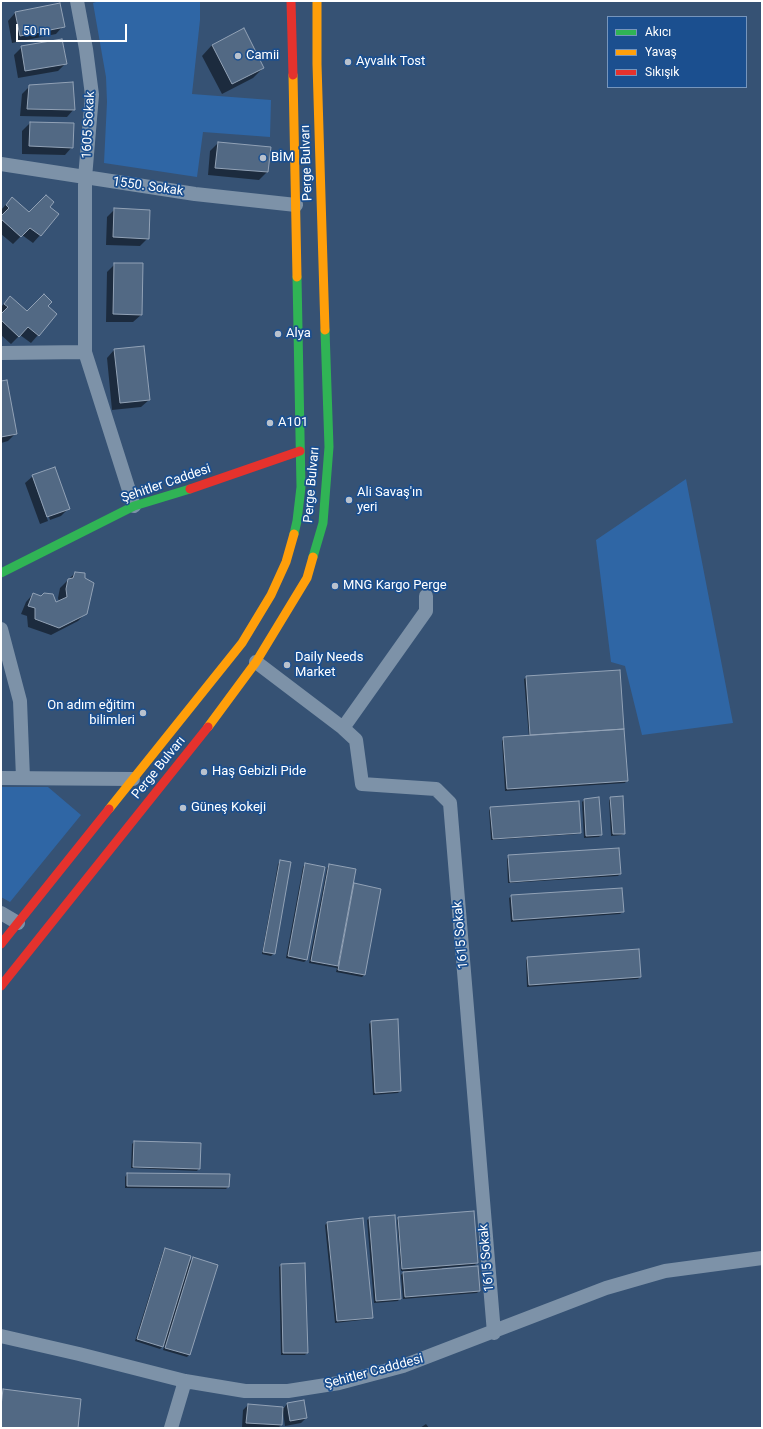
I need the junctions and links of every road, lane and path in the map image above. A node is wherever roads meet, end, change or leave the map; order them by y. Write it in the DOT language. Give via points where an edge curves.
graph roads {
  1 [pos="77,1"];
  2 [pos="291,1"];
  3 [pos="317,1"];
  4 [pos="1,164"];
  5 [pos="85,178"];
  6 [pos="296,205"];
  7 [pos="84,352"];
  8 [pos="1,353"];
  9 [pos="300,451"];
  10 [pos="134,506"];
  11 [pos="1,573"];
  12 [pos="426,596"];
  13 [pos="1,629"];
  14 [pos="256,662"];
  15 [pos="343,728"];
  16 [pos="1,778"];
  17 [pos="23,778"];
  18 [pos="132,779"];
  19 [pos="1,913"];
  20 [pos="18,923"];
  21 [pos="1,944"];
  22 [pos="1,986"];
  23 [pos="762,1258"];
  24 [pos="494,1333"];
  25 [pos="1,1336"];
  26 [pos="185,1381"];
  27 [pos="171,1428"];
  1 -- 5 [label="street, 1605 Sokak" via="92,96"];
  2 -- 6 [label="main road, Perge Bulvarı"];
  3 -- 14 [label="main road, Perge Bulvarı" via="329,447 324,523 307,578"];
  4 -- 5 [label="street, 1550. Sokak"];
  5 -- 6 [label="street, 1550. Sokak"];
  5 -- 7 [label="street, 1605 Sokak"];
  6 -- 9 [label="main road, Perge Bulvarı"];
  7 -- 8 [label="street"];
  7 -- 10 [label="street, 1605 Sokak"];
  9 -- 10 [label="main road, Şehitler Caddesi"];
  9 -- 18 [label="main road, Perge Bulvarı" via="301,487 297,521 286,562 271,595 242,644"];
  10 -- 11 [label="main road, Şehitler Caddesi"];
  12 -- 15 [label="street" via="426,610"];
  13 -- 17 [label="street" via="20,700"];
  14 -- 15 [label="street, 1615 Sokak"];
  14 -- 22 [label="main road, Perge Bulvarı" via="196,743"];
  15 -- 24 [label="street, 1615 Sokak" via="356,740 362,784 436,788 450,803"];
  16 -- 17 [label="street"];
  17 -- 18 [label="street"];
  18 -- 20 [label="main road, Perge Bulvarı"];
  19 -- 20 [label="street"];
  20 -- 21 [label="main road, Perge Bulvarı"];
  23 -- 24 [label="street, Şehitler Cadddesi" via="665,1271 606,1288"];
  24 -- 26 [label="street, Şehitler Cadddesi" via="404,1366 339,1383 288,1391 245,1391"];
  25 -- 26 [label="street, Şehitler Cadddesi"];
  26 -- 27 [label="street"];
}
